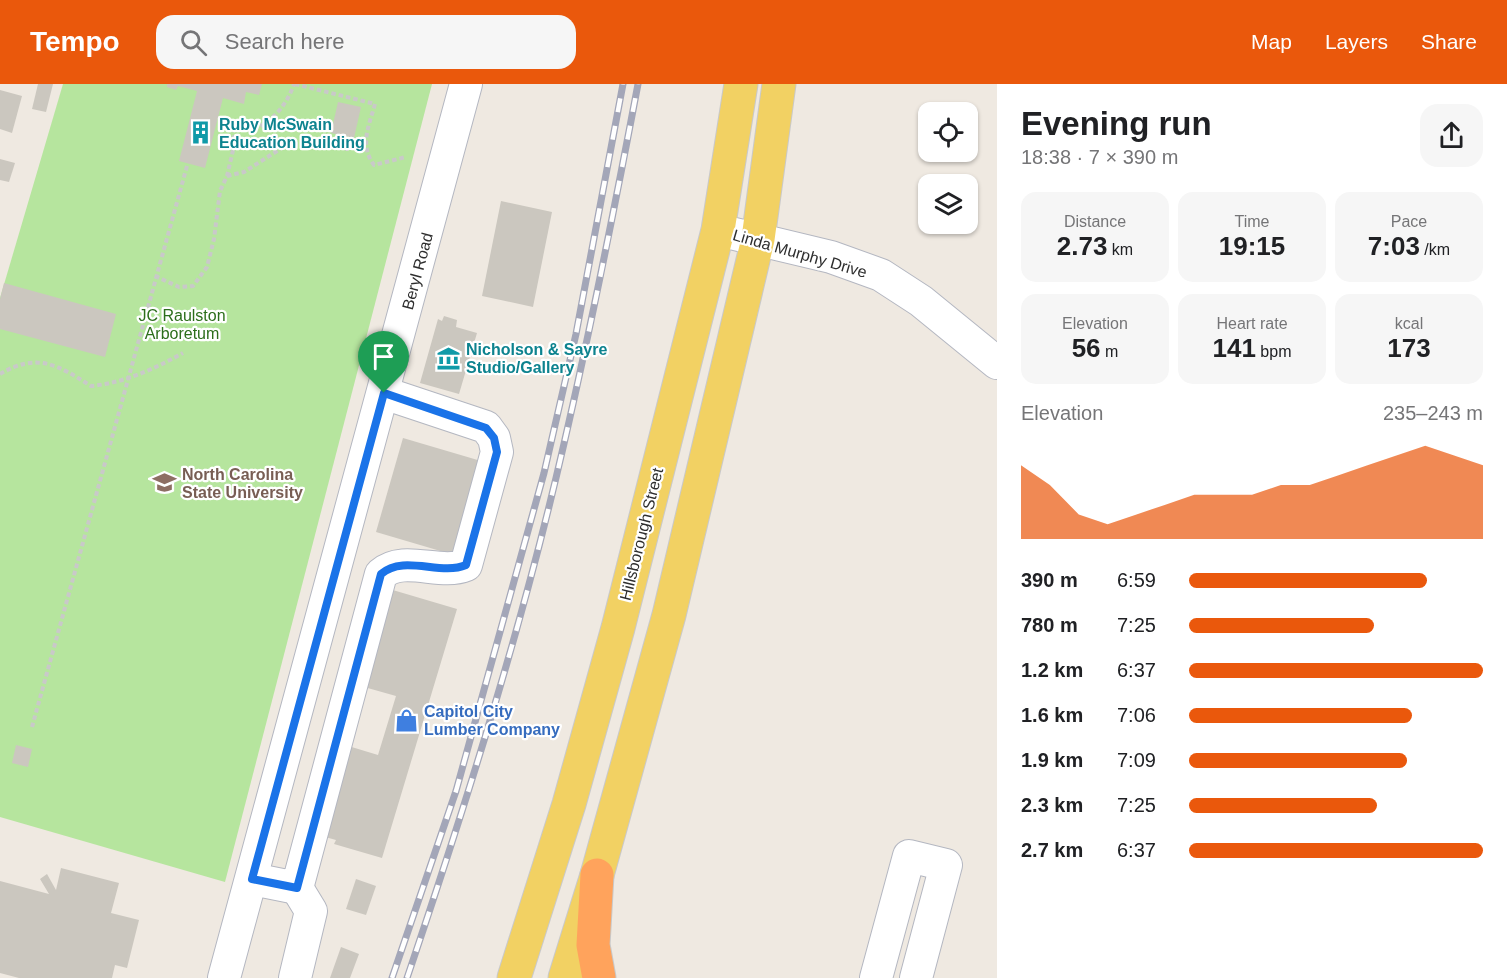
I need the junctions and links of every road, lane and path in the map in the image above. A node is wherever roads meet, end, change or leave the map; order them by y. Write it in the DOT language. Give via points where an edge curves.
graph roads {
  1 [pos="294,84"];
  2 [pos="466,84"];
  3 [pos="741,84"];
  4 [pos="779,84"];
  5 [pos="365,139"];
  6 [pos="406,158"];
  7 [pos="187,166"];
  8 [pos="227,176"];
  9 [pos="718,230"];
  10 [pos="758,239"];
  11 [pos="155,276"];
  12 [pos="183,354"];
  13 [pos="997,363"];
  14 [pos="0,374"];
  15 [pos="127,378"];
  16 [pos="384,393"];
  17 [pos="32,727"];
  18 [pos="597,875"];
  19 [pos="252,879"];
  20 [pos="297,888"];
  21 [pos="224,978"];
  22 [pos="295,978"];
  23 [pos="514,978"];
  24 [pos="565,978"];
  25 [pos="599,978"];
  26 [pos="876,978"];
  27 [pos="916,978"];
  1 -- 5 [label="path" via="375,104"];
  1 -- 8 [label="path" via="288,101 271,118 253,129 234,129"];
  2 -- 16 [label="street, Beryl Road"];
  3 -- 9 [label="main road, Hillsborough Street"];
  4 -- 10 [label="main road"];
  5 -- 6 [label="path" via="367,155 374,165"];
  5 -- 8 [label="path" via="347,149 288,144 244,172"];
  7 -- 11 [label="path"];
  8 -- 11 [label="path" via="220,191 207,267 193,285 179,287"];
  9 -- 10 [label="street, Linda Murphy Drive"];
  9 -- 23 [label="main road, Hillsborough Street" via="615,639 569,804"];
  10 -- 13 [label="street, Linda Murphy Drive" via="831,257 881,275 921,301"];
  10 -- 18 [label="main road" via="669,615"];
  11 -- 15 [label="path"];
  12 -- 15 [label="path"];
  14 -- 15 [label="path" via="34,363 63,368 91,387"];
  15 -- 17 [label="path"];
  16 -- 19 [label="street, Beryl Road"];
  16 -- 20 [label="street" via="486,428 494,438 497,452 466,565 458,569 402,565 381,574"];
  18 -- 24 [label="main road"];
  18 -- 25 [label="highway" via="592,945"];
  19 -- 20 [label="street"];
  19 -- 21 [label="street, Beryl Road"];
  20 -- 22 [label="street" via="311,911"];
  26 -- 27 [label="street" via="909,856 946,865"];
}
